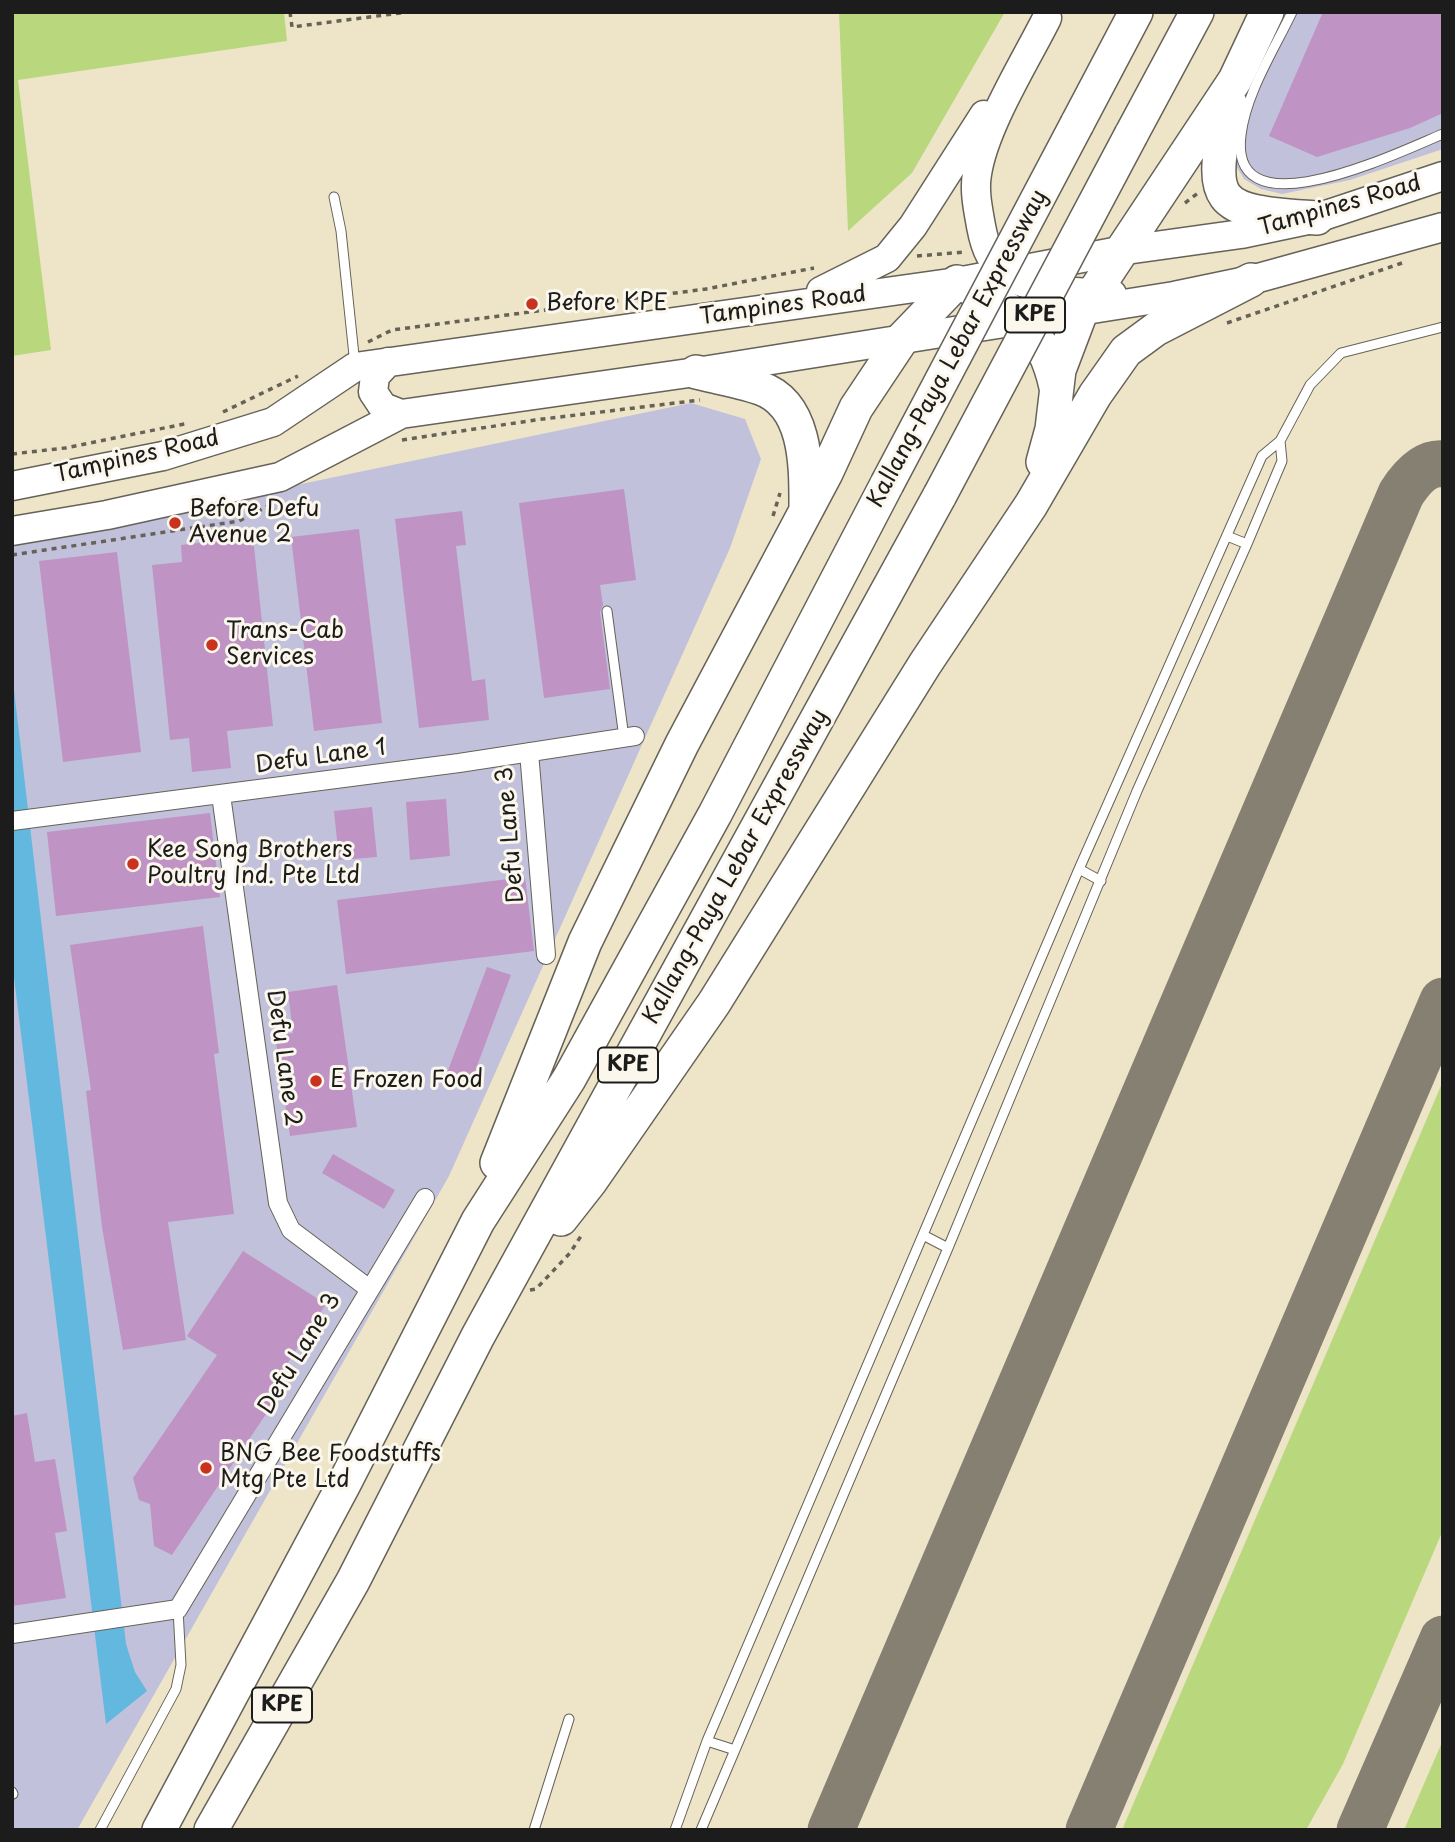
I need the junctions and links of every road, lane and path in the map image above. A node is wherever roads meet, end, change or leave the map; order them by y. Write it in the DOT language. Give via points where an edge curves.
graph roads {
  1 [pos="290,12"];
  2 [pos="408,12"];
  3 [pos="1136,12"];
  4 [pos="1197,12"];
  5 [pos="1266,12"];
  6 [pos="1292,12"];
  7 [pos="1048,15"];
  8 [pos="1235,80"];
  9 [pos="1443,134"];
  10 [pos="1443,176"];
  11 [pos="1216,180"];
  12 [pos="334,197"];
  13 [pos="1176,209"];
  14 [pos="1317,218"];
  15 [pos="1443,227"];
  16 [pos="1119,251"];
  17 [pos="1414,259"];
  18 [pos="816,267"];
  19 [pos="1004,273"];
  20 [pos="1251,280"];
  21 [pos="957,282"];
  22 [pos="1086,302"];
  23 [pos="786,305"];
  24 [pos="1021,320"];
  25 [pos="1220,324"];
  26 [pos="1443,327"];
  27 [pos="902,339"];
  28 [pos="354,358"];
  29 [pos="388,362"];
  30 [pos="306,373"];
  31 [pos="700,386"];
  32 [pos="1056,387"];
  33 [pos="222,413"];
  34 [pos="401,414"];
  35 [pos="197,421"];
  36 [pos="1280,441"];
  37 [pos="390,442"];
  38 [pos="12,454"];
  39 [pos="784,481"];
  40 [pos="13,486"];
  41 [pos="1031,505"];
  42 [pos="806,506"];
  43 [pos="772,521"];
  44 [pos="15,530"];
  45 [pos="1227,536"];
  46 [pos="1247,544"];
  47 [pos="607,611"];
  48 [pos="629,737"];
  49 [pos="529,752"];
  50 [pos="221,795"];
  51 [pos="12,821"];
  52 [pos="1079,869"];
  53 [pos="1101,881"];
  54 [pos="546,955"];
  55 [pos="425,1198"];
  56 [pos="478,1221"];
  57 [pos="923,1235"];
  58 [pos="948,1248"];
  59 [pos="368,1288"];
  60 [pos="503,1292"];
  61 [pos="178,1609"];
  62 [pos="12,1634"];
  63 [pos="569,1719"];
  64 [pos="707,1741"];
  65 [pos="735,1750"];
  66 [pos="100,1830"];
  67 [pos="159,1830"];
  68 [pos="211,1830"];
  69 [pos="534,1830"];
  70 [pos="674,1830"];
  71 [pos="701,1830"];
  1 -- 2 [label="path" via="292,27"];
  3 -- 56 [label="highway, Kallang-Paya Lebar Expressway / KPE, bridge" via="715,814 569,1079"];
  4 -- 60 [label="highway, Kallang-Paya Lebar Expressway / KPE, bridge"];
  5 -- 8 [label="highway"];
  6 -- 9 [label="lane" via="1248,107 1240,152 1246,170 1261,182 1285,185 1343,175"];
  7 -- 19 [label="main road" via="983,147 977,175 985,251"];
  7 -- 23 [label="main road" via="913,226 887,258"];
  8 -- 11 [label="highway"];
  8 -- 16 [label="highway"];
  10 -- 14 [label="main road, Tampines Road"];
  11 -- 13 [label="path"];
  11 -- 14 [label="highway" via="1233,205 1258,214"];
  12 -- 28 [label="lane"];
  14 -- 16 [label="main road, Tampines Road"];
  15 -- 20 [label="main road, Tampines Road"];
  16 -- 19 [label="main road, Tampines Road"];
  16 -- 22 [label="highway"];
  17 -- 25 [label="path"];
  18 -- 28 [label="path" via="706,289 392,330"];
  19 -- 21 [label="main road, Tampines Road"];
  19 -- 22 [label="main road"];
  20 -- 22 [label="main road, Tampines Road" via="1174,296 1162,293"];
  20 -- 41 [label="highway" via="1156,329 1126,351 1095,394"];
  21 -- 23 [label="main road, Tampines Road"];
  21 -- 24 [label="highway"];
  21 -- 27 [label="highway"];
  22 -- 24 [label="main road, Tampines Road"];
  22 -- 32 [label="highway"];
  23 -- 29 [label="main road, Tampines Road"];
  24 -- 27 [label="main road, Tampines Road"];
  24 -- 32 [label="highway" via="1043,345"];
  26 -- 36 [label="lane" via="1341,354 1310,384"];
  27 -- 31 [label="main road, Tampines Road"];
  27 -- 42 [label="highway" via="856,408"];
  28 -- 29 [label="main road, Tampines Road"];
  28 -- 40 [label="main road, Tampines Road" via="274,422 163,456"];
  29 -- 34 [label="main road" via="375,376 373,392 383,407"];
  30 -- 33 [label="path"];
  31 -- 34 [label="main road, Tampines Road"];
  31 -- 37 [label="path" via="535,420"];
  31 -- 42 [label="highway" via="761,388 785,407 800,432"];
  32 -- 41 [label="highway" via="1052,429"];
  34 -- 44 [label="main road, Tampines Road" via="280,477"];
  35 -- 38 [label="path"];
  36 -- 45 [label="lane" via="1262,456"];
  36 -- 46 [label="lane" via="1282,461"];
  39 -- 43 [label="path"];
  41 -- 60 [label="highway" via="925,664 714,1003 590,1182"];
  42 -- 56 [label="highway" via="585,942"];
  45 -- 46 [label="lane"];
  45 -- 52 [label="lane"];
  46 -- 53 [label="lane"];
  47 -- 48 [label="lane"];
  48 -- 49 [label="street, Defu Lane 1"];
  49 -- 50 [label="street, Defu Lane 1"];
  49 -- 54 [label="street, Defu Lane 3"];
  50 -- 51 [label="street, Defu Lane 1"];
  50 -- 59 [label="street, Defu Lane 2" via="278,1203 291,1230"];
  52 -- 53 [label="lane"];
  52 -- 57 [label="lane"];
  53 -- 58 [label="lane"];
  55 -- 59 [label="street, Defu Lane 3"];
  56 -- 67 [label="highway, Kallang-Paya Lebar Expressway / KPE"];
  57 -- 58 [label="lane"];
  57 -- 64 [label="lane"];
  58 -- 65 [label="lane"];
  59 -- 61 [label="street, Defu Lane 3"];
  60 -- 68 [label="highway, Kallang-Paya Lebar Expressway / KPE" via="353,1581"];
  61 -- 62 [label="street"];
  61 -- 66 [label="lane" via="178,1682"];
  63 -- 69 [label="lane"];
  64 -- 65 [label="lane"];
  64 -- 70 [label="lane"];
  65 -- 71 [label="lane"];
}
